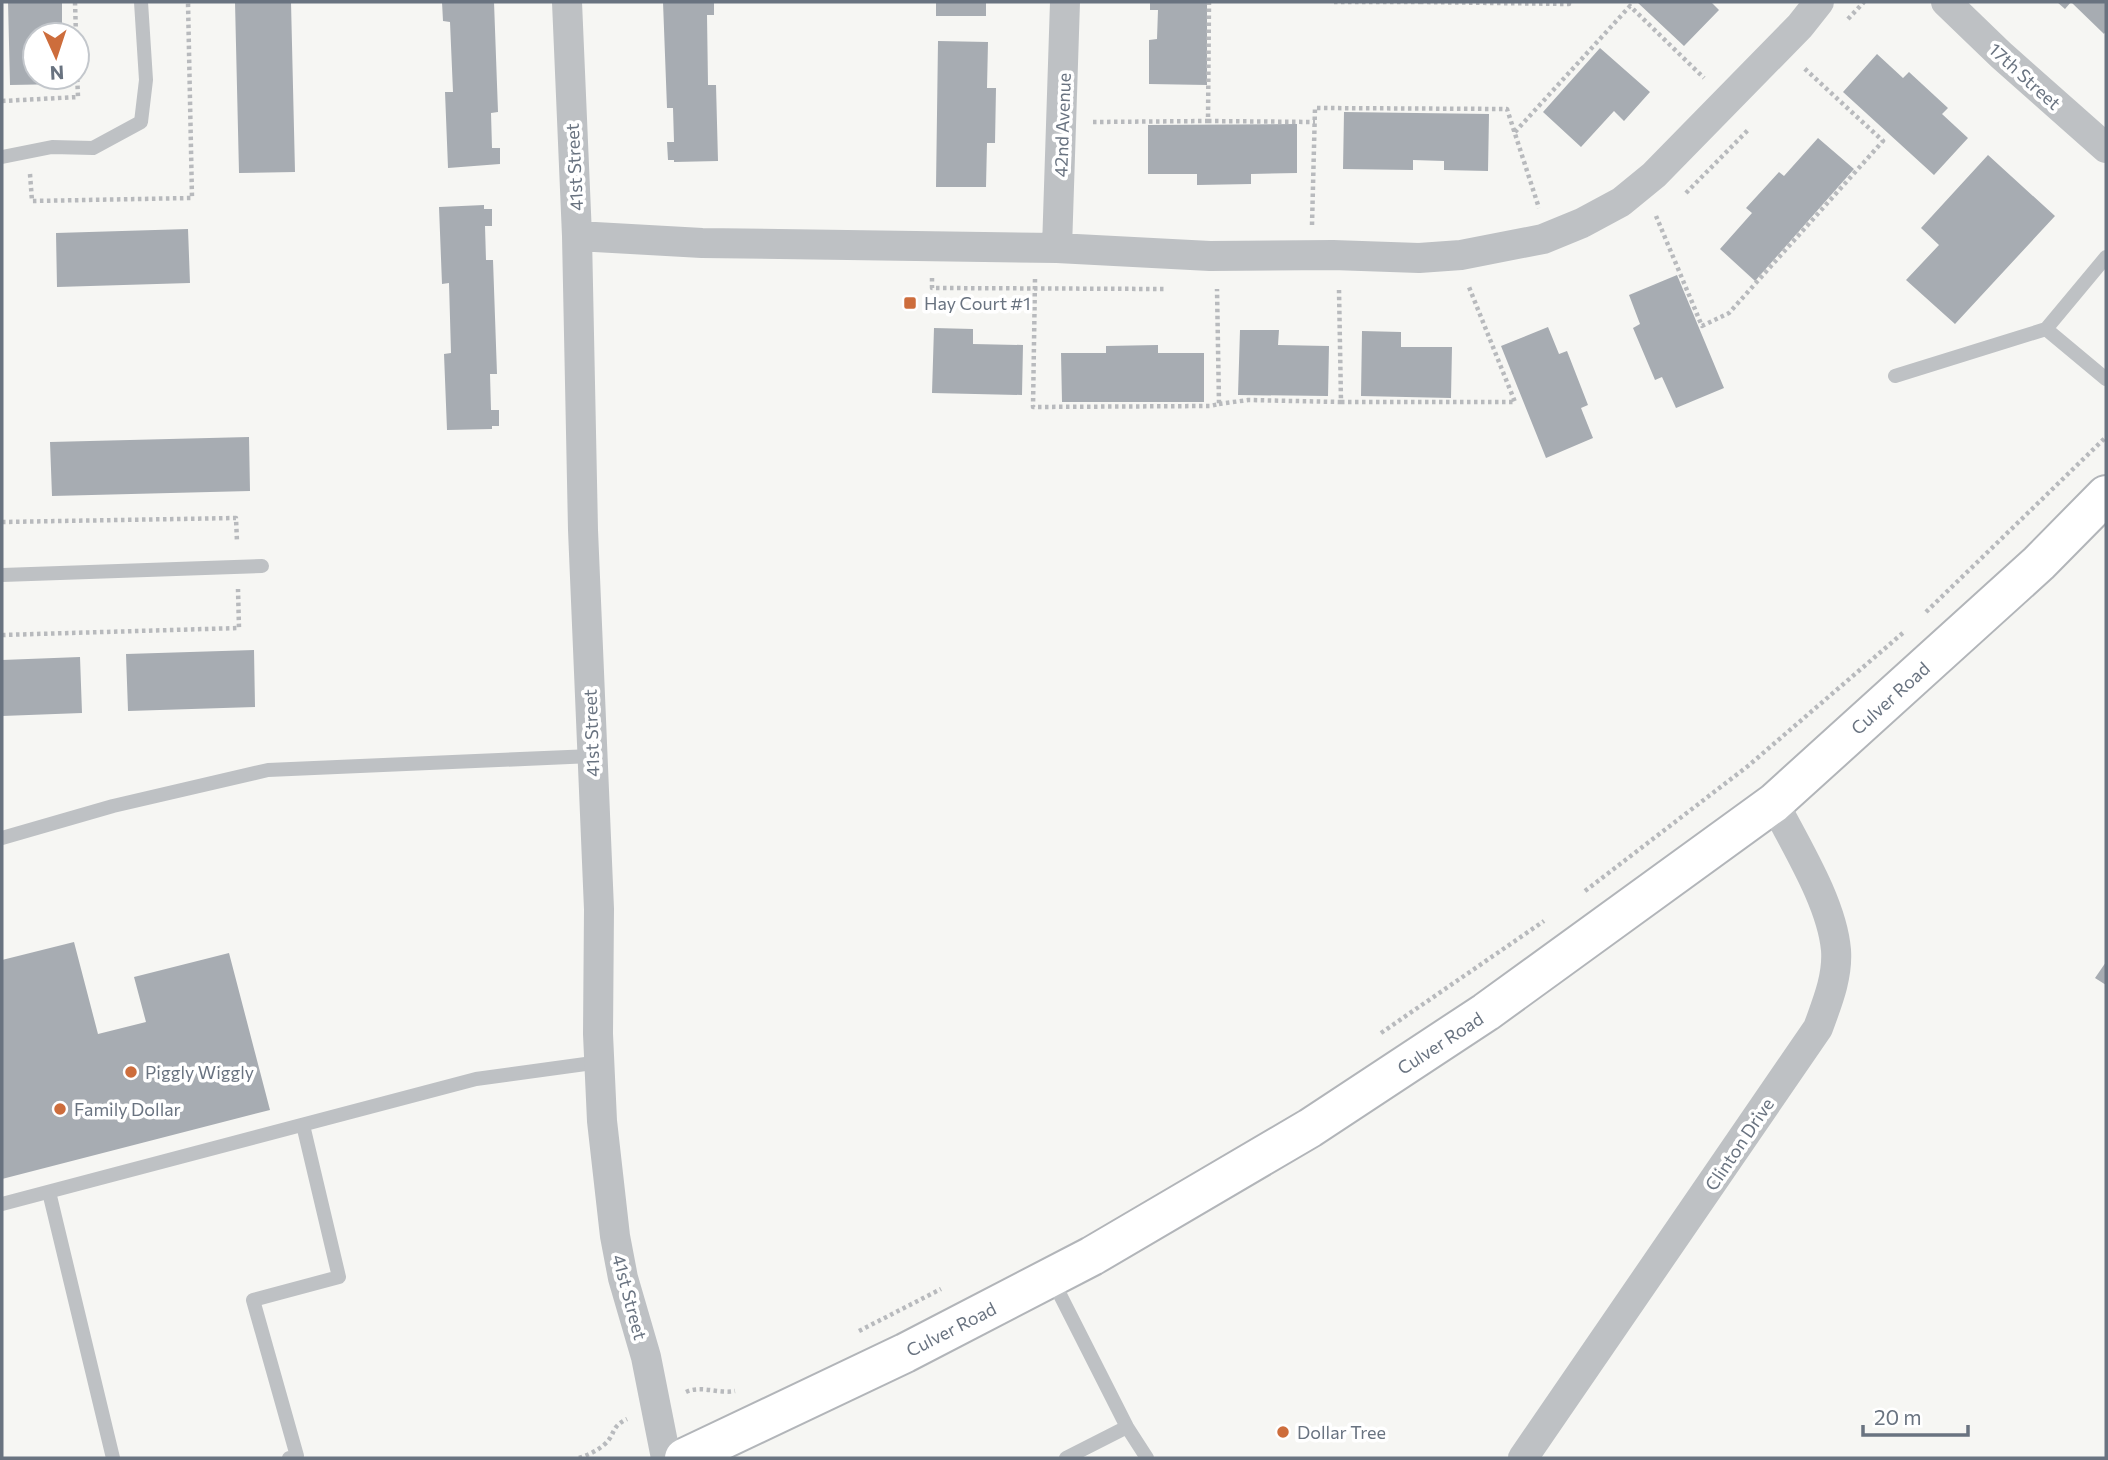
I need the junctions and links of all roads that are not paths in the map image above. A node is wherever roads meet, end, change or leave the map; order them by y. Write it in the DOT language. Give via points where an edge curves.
graph roads {
  1 [pos="141,2"];
  2 [pos="567,2"];
  3 [pos="1065,2"];
  4 [pos="1819,2"];
  5 [pos="1947,2"];
  6 [pos="2106,148"];
  7 [pos="2,157"];
  8 [pos="578,236"];
  9 [pos="1058,248"];
  10 [pos="2106,257"];
  11 [pos="2046,329"];
  12 [pos="1895,376"];
  13 [pos="2106,379"];
  14 [pos="2106,495"];
  15 [pos="262,566"];
  16 [pos="2,575"];
  17 [pos="592,756"];
  18 [pos="1774,803"];
  19 [pos="2,838"];
  20 [pos="600,1062"];
  21 [pos="303,1125"];
  22 [pos="48,1192"];
  23 [pos="2,1204"];
  24 [pos="1051,1277"];
  25 [pos="1127,1427"];
  26 [pos="113,1458"];
  27 [pos="289,1458"];
  28 [pos="666,1458"];
  29 [pos="684,1458"];
  30 [pos="1066,1458"];
  31 [pos="1147,1458"];
  32 [pos="1523,1458"];
  1 -- 7 [label="lane" via="146,80 142,121 93,148 52,147"];
  2 -- 8 [label="street, 41st Street"];
  3 -- 9 [label="street, 42nd Avenue"];
  4 -- 9 [label="street" via="1654,175 1621,202 1548,237 1461,255 1419,258 1210,256"];
  5 -- 6 [label="street, 17th Street"];
  8 -- 9 [label="street" via="702,243"];
  8 -- 17 [label="street, 41st Street"];
  10 -- 11 [label="lane"];
  11 -- 12 [label="lane"];
  11 -- 13 [label="lane"];
  14 -- 18 [label="main road, Culver Road" via="2039,563"];
  15 -- 16 [label="lane"];
  17 -- 19 [label="lane" via="268,771 113,806"];
  17 -- 20 [label="street, 41st Street"];
  18 -- 24 [label="main road, Culver Road" via="1453,1034 1310,1128"];
  18 -- 32 [label="street, Clinton Drive" via="1830,918 1836,953 1832,991 1818,1028"];
  20 -- 21 [label="lane" via="476,1079"];
  20 -- 28 [label="street, 41st Street" via="615,1236"];
  21 -- 22 [label="lane"];
  21 -- 27 [label="lane" via="339,1277 253,1300 297,1456"];
  22 -- 23 [label="lane"];
  22 -- 26 [label="lane"];
  24 -- 25 [label="lane"];
  24 -- 29 [label="main road, Culver Road" via="905,1353"];
  25 -- 30 [label="lane"];
  25 -- 31 [label="lane"];
}
